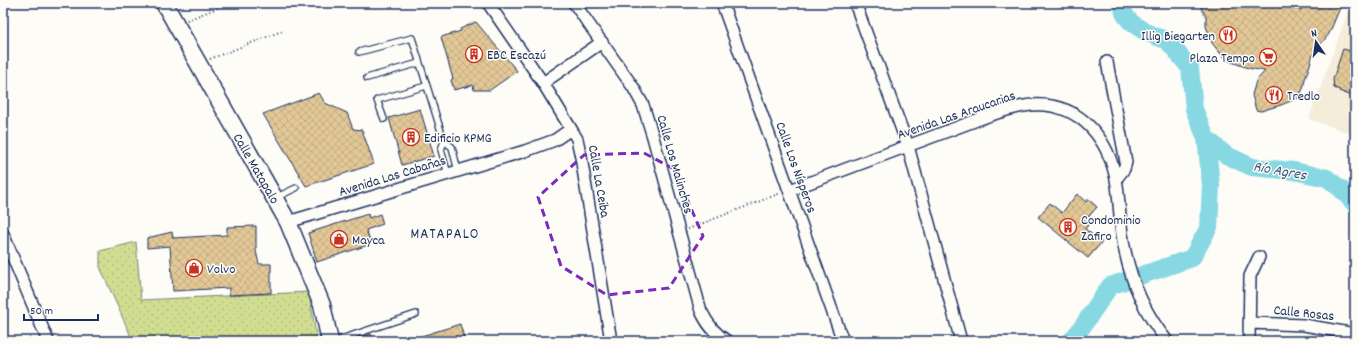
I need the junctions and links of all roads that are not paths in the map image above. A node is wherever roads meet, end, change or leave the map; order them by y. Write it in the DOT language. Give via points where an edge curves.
graph roads {
  1 [pos="164,3"];
  2 [pos="488,3"];
  3 [pos="574,3"];
  4 [pos="722,3"];
  5 [pos="855,3"];
  6 [pos="602,42"];
  7 [pos="359,52"];
  8 [pos="1107,62"];
  9 [pos="419,63"];
  10 [pos="368,78"];
  11 [pos="543,83"];
  12 [pos="426,86"];
  13 [pos="384,119"];
  14 [pos="571,129"];
  15 [pos="444,141"];
  16 [pos="908,146"];
  17 [pos="453,172"];
  18 [pos="1116,179"];
  19 [pos="296,188"];
  20 [pos="790,190"];
  21 [pos="274,198"];
  22 [pos="288,222"];
  23 [pos="3,234"];
  24 [pos="1259,257"];
  25 [pos="416,314"];
  26 [pos="1249,323"];
  27 [pos="1355,334"];
  28 [pos="48,341"];
  29 [pos="330,341"];
  30 [pos="335,341"];
  31 [pos="611,341"];
  32 [pos="727,341"];
  33 [pos="843,341"];
  34 [pos="961,341"];
  35 [pos="1167,341"];
  36 [pos="1249,341"];
  1 -- 21 [label="street, Calle Matapalo"];
  2 -- 11 [label="street, Calle La Ceiba"];
  3 -- 6 [label="street, Calle Los Malinches"];
  4 -- 20 [label="street, Calle Los Nísperos"];
  5 -- 16 [label="street"];
  6 -- 11 [label="street"];
  6 -- 32 [label="street, Calle Los Malinches" via="643,105 701,311 710,327"];
  7 -- 9 [label="lane" via="412,38"];
  8 -- 18 [label="street" via="1126,162"];
  9 -- 10 [label="lane"];
  9 -- 12 [label="lane"];
  11 -- 14 [label="street, Calle La Ceiba"];
  12 -- 13 [label="lane" via="377,100"];
  12 -- 15 [label="lane"];
  14 -- 17 [label="street, Avenida Las Cabañas" via="555,140"];
  14 -- 31 [label="street, Calle La Ceiba" via="577,139 581,157"];
  15 -- 17 [label="lane" via="441,150"];
  15 -- 17 [label="lane" via="452,147"];
  16 -- 18 [label="street, Avenida Las Araucarias" via="1012,109 1027,105 1047,105 1072,112 1090,126 1104,146"];
  16 -- 20 [label="street, Avenida Las Araucarias"];
  16 -- 34 [label="street"];
  17 -- 22 [label="street, Avenida Las Cabañas"];
  18 -- 35 [label="street, Avenida Las Araucarias" via="1122,238 1130,270 1152,320"];
  19 -- 21 [label="lane"];
  20 -- 33 [label="street, Calle Los Nísperos"];
  21 -- 22 [label="street, Calle Matapalo"];
  22 -- 29 [label="street, Calle Matapalo" via="322,305"];
  23 -- 28 [label="street"];
  24 -- 26 [label="street" via="1250,276"];
  25 -- 30 [label="lane"];
  26 -- 27 [label="street, Calle Rosas" via="1304,325"];
  26 -- 36 [label="street"];
}
